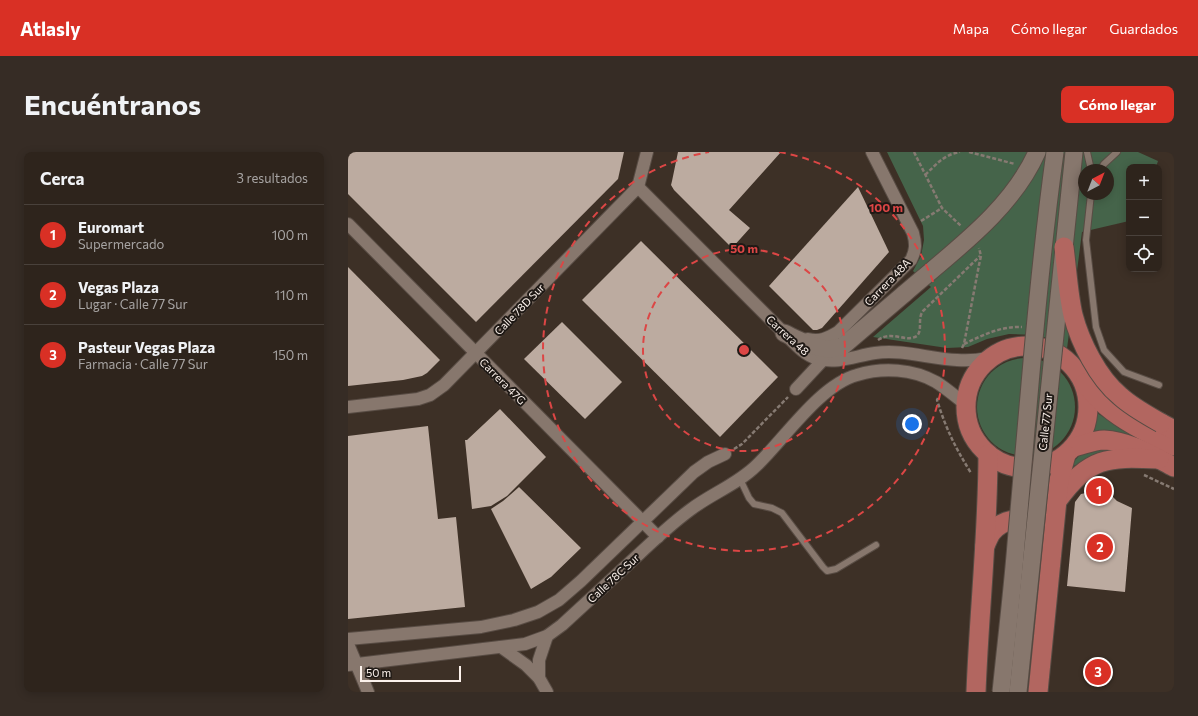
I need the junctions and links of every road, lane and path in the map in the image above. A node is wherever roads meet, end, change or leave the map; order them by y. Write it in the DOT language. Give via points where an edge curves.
graph roads {
  1 [pos="647,152"];
  2 [pos="872,152"];
  3 [pos="914,152"];
  4 [pos="960,152"];
  5 [pos="1037,152"];
  6 [pos="1055,152"];
  7 [pos="1074,152"];
  8 [pos="1087,152"];
  9 [pos="1117,152"];
  10 [pos="1090,164"];
  11 [pos="1104,164"];
  12 [pos="925,175"];
  13 [pos="638,187"];
  14 [pos="1090,200"];
  15 [pos="942,208"];
  16 [pos="921,221"];
  17 [pos="348,224"];
  18 [pos="964,229"];
  19 [pos="977,243"];
  20 [pos="1064,248"];
  21 [pos="981,256"];
  22 [pos="784,333"];
  23 [pos="874,342"];
  24 [pos="964,344"];
  25 [pos="476,353"];
  26 [pos="988,358"];
  27 [pos="823,360"];
  28 [pos="1082,379"];
  29 [pos="1159,385"];
  30 [pos="796,389"];
  31 [pos="937,400"];
  32 [pos="965,404"];
  33 [pos="348,407"];
  34 [pos="1168,427"];
  35 [pos="1174,446"];
  36 [pos="1070,451"];
  37 [pos="725,454"];
  38 [pos="988,454"];
  39 [pos="1167,463"];
  40 [pos="1140,473"];
  41 [pos="740,479"];
  42 [pos="973,479"];
  43 [pos="1174,489"];
  44 [pos="1057,501"];
  45 [pos="642,521"];
  46 [pos="658,537"];
  47 [pos="876,545"];
  48 [pos="984,547"];
  49 [pos="1052,549"];
  50 [pos="547,636"];
  51 [pos="348,639"];
  52 [pos="348,644"];
  53 [pos="501,647"];
  54 [pos="352,665"];
  55 [pos="539,678"];
  56 [pos="368,692"];
  57 [pos="547,692"];
  58 [pos="976,692"];
  59 [pos="1001,692"];
  60 [pos="1018,692"];
  61 [pos="1038,692"];
  1 -- 13 [label="street, Calle 78D Sur"];
  2 -- 22 [label="street, Carrera 48A" via="913,233 916,247 911,260 830,337 811,340"];
  3 -- 12 [label="path"];
  4 -- 12 [label="path" via="942,159"];
  5 -- 22 [label="street, bridge" via="1021,182 983,226 843,346 828,349"];
  6 -- 59 [label="street, Calle 77 Sur, bridge" via="1037,306"];
  7 -- 20 [label="street, Calle 77 Sur, bridge"];
  8 -- 10 [label="lane"];
  9 -- 11 [label="lane"];
  12 -- 15 [label="path"];
  13 -- 22 [label="street, Carrera 48"];
  13 -- 25 [label="street, Calle 78D Sur"];
  14 -- 29 [label="lane" via="1086,240 1096,327 1104,350 1124,372"];
  15 -- 16 [label="path"];
  15 -- 18 [label="path"];
  17 -- 25 [label="street, Carrera 47G"];
  19 -- 21 [label="path"];
  20 -- 34 [label="main road, bridge" via="1074,316 1098,370 1120,396"];
  20 -- 60 [label="street, Calle 77 Sur, bridge"];
  21 -- 23 [label="path" via="923,311 917,336 910,338 885,335"];
  21 -- 24 [label="path"];
  22 -- 27 [label="street, Carrera 48" via="808,355"];
  25 -- 33 [label="street, Calle 78D Sur" via="444,385 430,395 405,402"];
  25 -- 45 [label="street, Carrera 47G"];
  26 -- 27 [label="street, Carrera 48" via="956,360 875,353 836,361"];
  26 -- 28 [label="main road" via="1018,346 1037,346 1055,352 1070,364"];
  26 -- 32 [label="main road" via="974,374"];
  27 -- 30 [label="street"];
  28 -- 35 [label="main road" via="1102,402 1122,418"];
  28 -- 36 [label="main road" via="1088,400 1088,415 1083,432"];
  30 -- 37 [label="path" via="742,444"];
  31 -- 42 [label="path" via="945,426"];
  32 -- 38 [label="main road" via="967,423 975,440"];
  32 -- 41 [label="street, Calle 78C Sur" via="938,383 913,373 871,371 856,375 830,388 757,465"];
  36 -- 38 [label="main road" via="1051,464 1035,468 1018,468 1002,463"];
  36 -- 39 [label="main road" via="1103,440 1132,446"];
  36 -- 44 [label="main road" via="1061,469"];
  37 -- 45 [label="street, Calle 78C Sur" via="694,472"];
  38 -- 48 [label="main road"];
  39 -- 44 [label="main road" via="1126,458 1101,461 1081,474"];
  40 -- 43 [label="path"];
  41 -- 46 [label="street, Calle 78C Sur" via="690,509"];
  41 -- 47 [label="lane" via="748,498 754,504 782,513 827,571 836,569"];
  44 -- 49 [label="main road"];
  45 -- 46 [label="street, Carrera 47G"];
  45 -- 51 [label="street, Calle 78C Sur" via="559,600 538,612 481,627"];
  46 -- 50 [label="street, Calle 78C Sur"];
  48 -- 49 [label="main road" via="991,533 999,525 1020,519 1040,527 1047,535"];
  48 -- 58 [label="main road"];
  49 -- 61 [label="main road"];
  50 -- 53 [label="street, Calle 78C Sur" via="525,644"];
  50 -- 55 [label="street" via="539,660"];
  52 -- 54 [label="street"];
  53 -- 54 [label="street, Calle 78C Sur"];
  53 -- 55 [label="street"];
  54 -- 56 [label="street"];
  55 -- 57 [label="street"];
}
